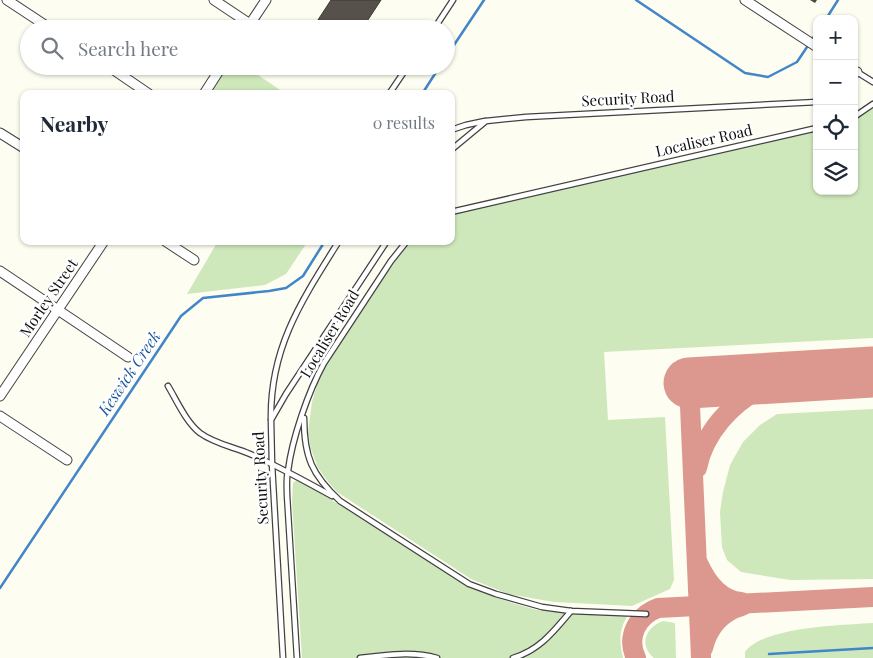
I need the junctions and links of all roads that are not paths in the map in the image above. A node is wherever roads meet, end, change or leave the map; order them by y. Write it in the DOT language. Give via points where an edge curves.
graph roads {
  1 [pos="8,0"];
  2 [pos="214,0"];
  3 [pos="266,0"];
  4 [pos="453,0"];
  5 [pos="745,0"];
  6 [pos="38,20"];
  7 [pos="240,20"];
  8 [pos="252,20"];
  9 [pos="440,20"];
  10 [pos="813,44"];
  11 [pos="858,74"];
  12 [pos="121,75"];
  13 [pos="216,75"];
  14 [pos="402,75"];
  15 [pos="873,82"];
  16 [pos="143,90"];
  17 [pos="207,90"];
  18 [pos="392,90"];
  19 [pos="813,102"];
  20 [pos="873,104"];
  21 [pos="858,114"];
  22 [pos="486,121"];
  23 [pos="455,129"];
  24 [pos="813,129"];
  25 [pos="0,133"];
  26 [pos="20,146"];
  27 [pos="455,147"];
  28 [pos="455,211"];
  29 [pos="101,245"];
  30 [pos="171,245"];
  31 [pos="337,245"];
  32 [pos="384,245"];
  33 [pos="404,245"];
  34 [pos="194,260"];
  35 [pos="0,271"];
  36 [pos="58,309"];
  37 [pos="128,357"];
  38 [pos="168,386"];
  39 [pos="0,396"];
  40 [pos="304,414"];
  41 [pos="0,416"];
  42 [pos="271,420"];
  43 [pos="67,460"];
  44 [pos="272,464"];
  45 [pos="287,472"];
  46 [pos="340,501"];
  47 [pos="571,611"];
  48 [pos="646,614"];
  49 [pos="283,658"];
  50 [pos="297,658"];
  51 [pos="360,658"];
  52 [pos="438,658"];
  53 [pos="514,658"];
  1 -- 6 [label="street"];
  2 -- 7 [label="street"];
  3 -- 8 [label="street"];
  4 -- 9 [label="lane"];
  5 -- 10 [label="street"];
  11 -- 15 [label="lane"];
  12 -- 16 [label="street"];
  13 -- 17 [label="street"];
  14 -- 18 [label="lane"];
  19 -- 22 [label="lane, Security Road"];
  20 -- 21 [label="lane"];
  22 -- 23 [label="lane, Security Road"];
  22 -- 27 [label="lane"];
  24 -- 28 [label="lane, Localiser Road"];
  25 -- 26 [label="street"];
  29 -- 36 [label="street, Morley Street"];
  30 -- 34 [label="street"];
  31 -- 42 [label="lane" via="290,325 272,381"];
  32 -- 42 [label="lane, Security Road"];
  33 -- 40 [label="lane, Localiser Road" via="324,363 314,381"];
  35 -- 36 [label="street"];
  36 -- 37 [label="street"];
  36 -- 39 [label="street, Morley Street"];
  38 -- 44 [label="lane" via="200,433"];
  40 -- 45 [label="lane, Localiser Road"];
  40 -- 46 [label="lane" via="305,443 313,469 324,486"];
  41 -- 43 [label="street"];
  42 -- 44 [label="lane, Security Road"];
  44 -- 45 [label="lane"];
  44 -- 49 [label="lane, Security Road"];
  45 -- 46 [label="lane"];
  45 -- 50 [label="lane, Localiser Road"];
  46 -- 47 [label="lane" via="469,584 521,603"];
  47 -- 48 [label="lane"];
  47 -- 53 [label="lane" via="546,640"];
  51 -- 52 [label="lane" via="388,655"];
}
